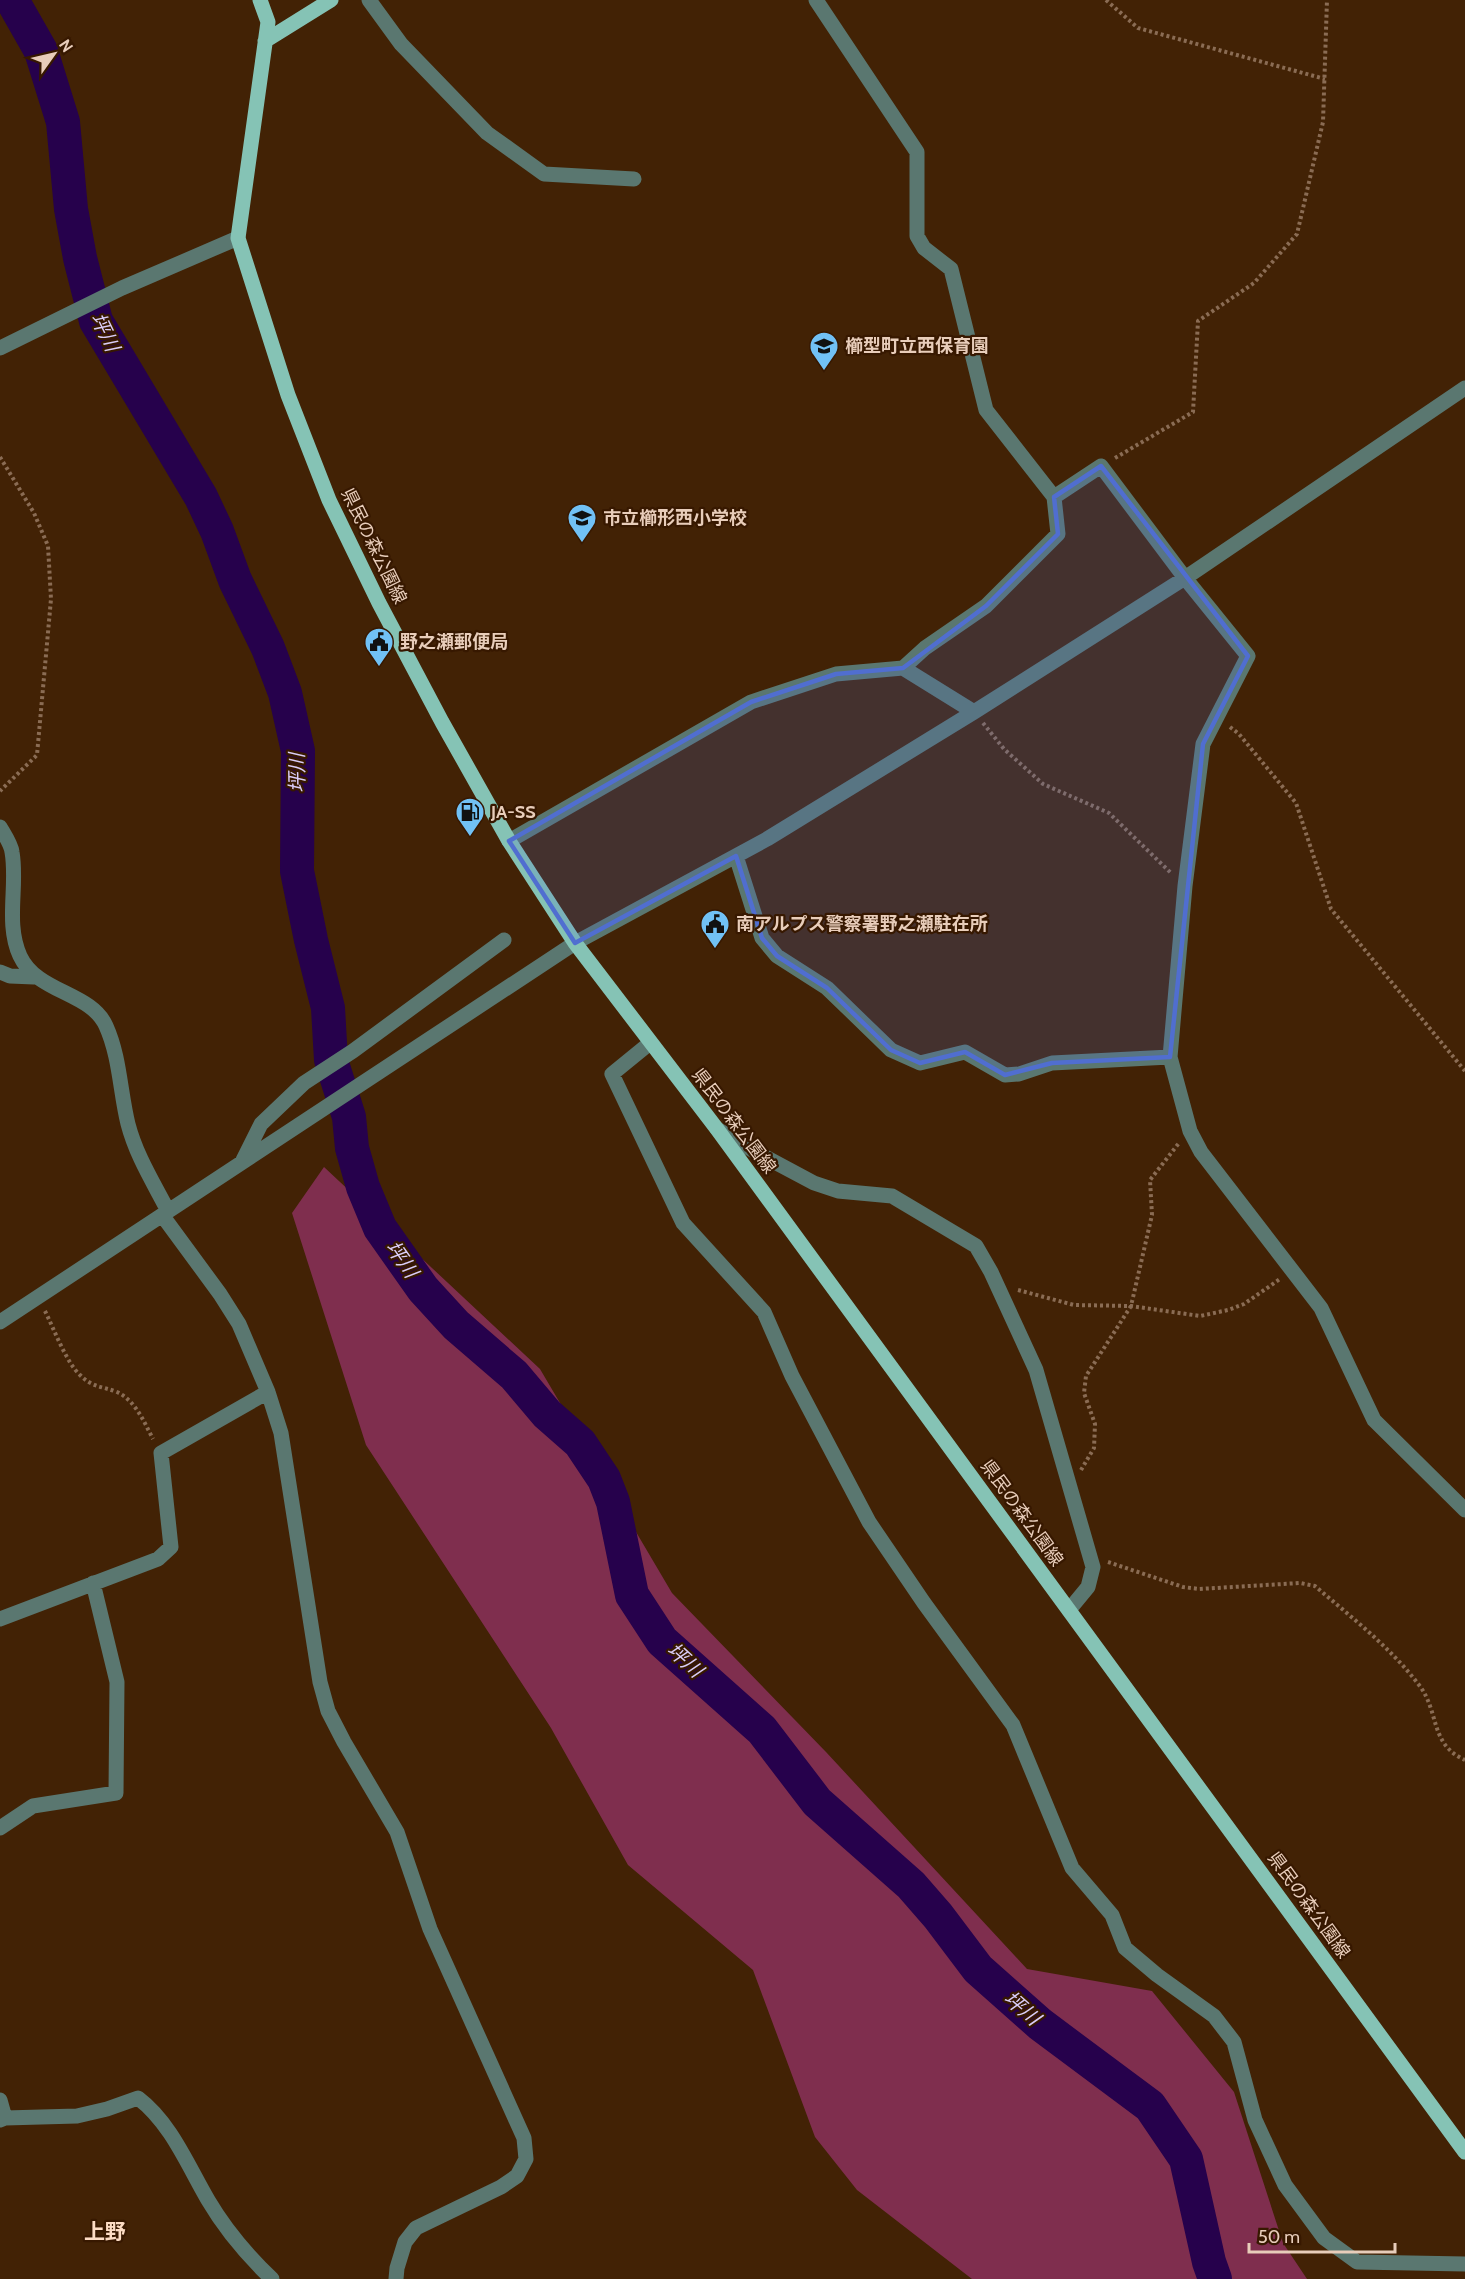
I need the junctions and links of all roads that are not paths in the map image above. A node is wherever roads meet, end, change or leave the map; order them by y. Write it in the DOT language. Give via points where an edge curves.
graph roads {
  1 [pos="260,0"];
  2 [pos="331,0"];
  3 [pos="369,0"];
  4 [pos="816,0"];
  5 [pos="265,41"];
  6 [pos="634,179"];
  7 [pos="238,238"];
  8 [pos="2,344"];
  9 [pos="1465,388"];
  10 [pos="1054,497"];
  11 [pos="1185,578"];
  12 [pos="903,668"];
  13 [pos="974,712"];
  14 [pos="0,827"];
  15 [pos="509,841"];
  16 [pos="735,856"];
  17 [pos="504,940"];
  18 [pos="575,944"];
  19 [pos="0,972"];
  20 [pos="34,977"];
  21 [pos="650,1042"];
  22 [pos="1170,1057"];
  23 [pos="717,1129"];
  24 [pos="242,1163"];
  25 [pos="165,1213"];
  26 [pos="0,1322"];
  27 [pos="268,1392"];
  28 [pos="1465,1509"];
  29 [pos="93,1583"];
  30 [pos="1069,1610"];
  31 [pos="0,1619"];
  32 [pos="0,1828"];
  33 [pos="0,2100"];
  34 [pos="3,2119"];
  35 [pos="1465,2152"];
  36 [pos="1465,2264"];
  37 [pos="272,2279"];
  38 [pos="396,2279"];
  1 -- 5 [label="main road, 県民の森公園線" via="268,22"];
  2 -- 5 [label="main road"];
  3 -- 6 [label="street" via="401,44 487,133 544,174"];
  4 -- 10 [label="street" via="917,152 917,236 924,248 951,269 986,410"];
  5 -- 7 [label="main road, 県民の森公園線"];
  7 -- 8 [label="street"];
  7 -- 15 [label="main road, 県民の森公園線" via="288,394 329,500 421,682"];
  9 -- 11 [label="street"];
  10 -- 11 [label="street" via="1101,466"];
  10 -- 12 [label="street" via="1058,534 987,606 925,648"];
  11 -- 13 [label="street"];
  11 -- 22 [label="street" via="1248,656 1203,744 1185,886"];
  12 -- 13 [label="street"];
  12 -- 15 [label="street" via="836,674 751,702"];
  13 -- 16 [label="street"];
  14 -- 20 [label="street" via="12,851 13,928 20,956"];
  15 -- 18 [label="main road, 県民の森公園線"];
  16 -- 18 [label="street"];
  16 -- 22 [label="street" via="762,938 777,957 827,988 891,1050 921,1063 965,1052 1005,1075 1052,1063"];
  17 -- 24 [label="street" via="304,1083 261,1124"];
  18 -- 21 [label="main road, 県民の森公園線"];
  18 -- 24 [label="street"];
  19 -- 20 [label="street"];
  20 -- 25 [label="street" via="93,1009 106,1024 137,1153"];
  21 -- 23 [label="main road, 県民の森公園線"];
  21 -- 36 [label="street" via="612,1074 683,1223 764,1312 792,1376 869,1522 1013,1725 1072,1868 1112,1915 1125,1948 1214,2016 1234,2042 1255,2120 1285,2185 1324,2238 1357,2262"];
  22 -- 28 [label="street" via="1190,1131 1321,1308 1374,1420"];
  23 -- 30 [label="main road, 県民の森公園線"];
  23 -- 30 [label="street" via="814,1183 838,1191 892,1196 976,1246 1036,1370 1093,1567 1088,1587"];
  24 -- 25 [label="street"];
  25 -- 26 [label="street"];
  25 -- 27 [label="street" via="239,1324"];
  27 -- 29 [label="street" via="161,1454 171,1547 158,1559"];
  27 -- 38 [label="street" via="281,1433 320,1682 328,1711 397,1832 430,1929 524,2138 526,2159 518,2176 416,2228 405,2242"];
  29 -- 31 [label="street"];
  29 -- 32 [label="street" via="117,1682 116,1793 33,1806"];
  30 -- 35 [label="main road, 県民の森公園線"];
  33 -- 34 [label="street"];
  34 -- 37 [label="street" via="77,2116 138,2098 151,2108 171,2135 210,2203 244,2250"];
}
